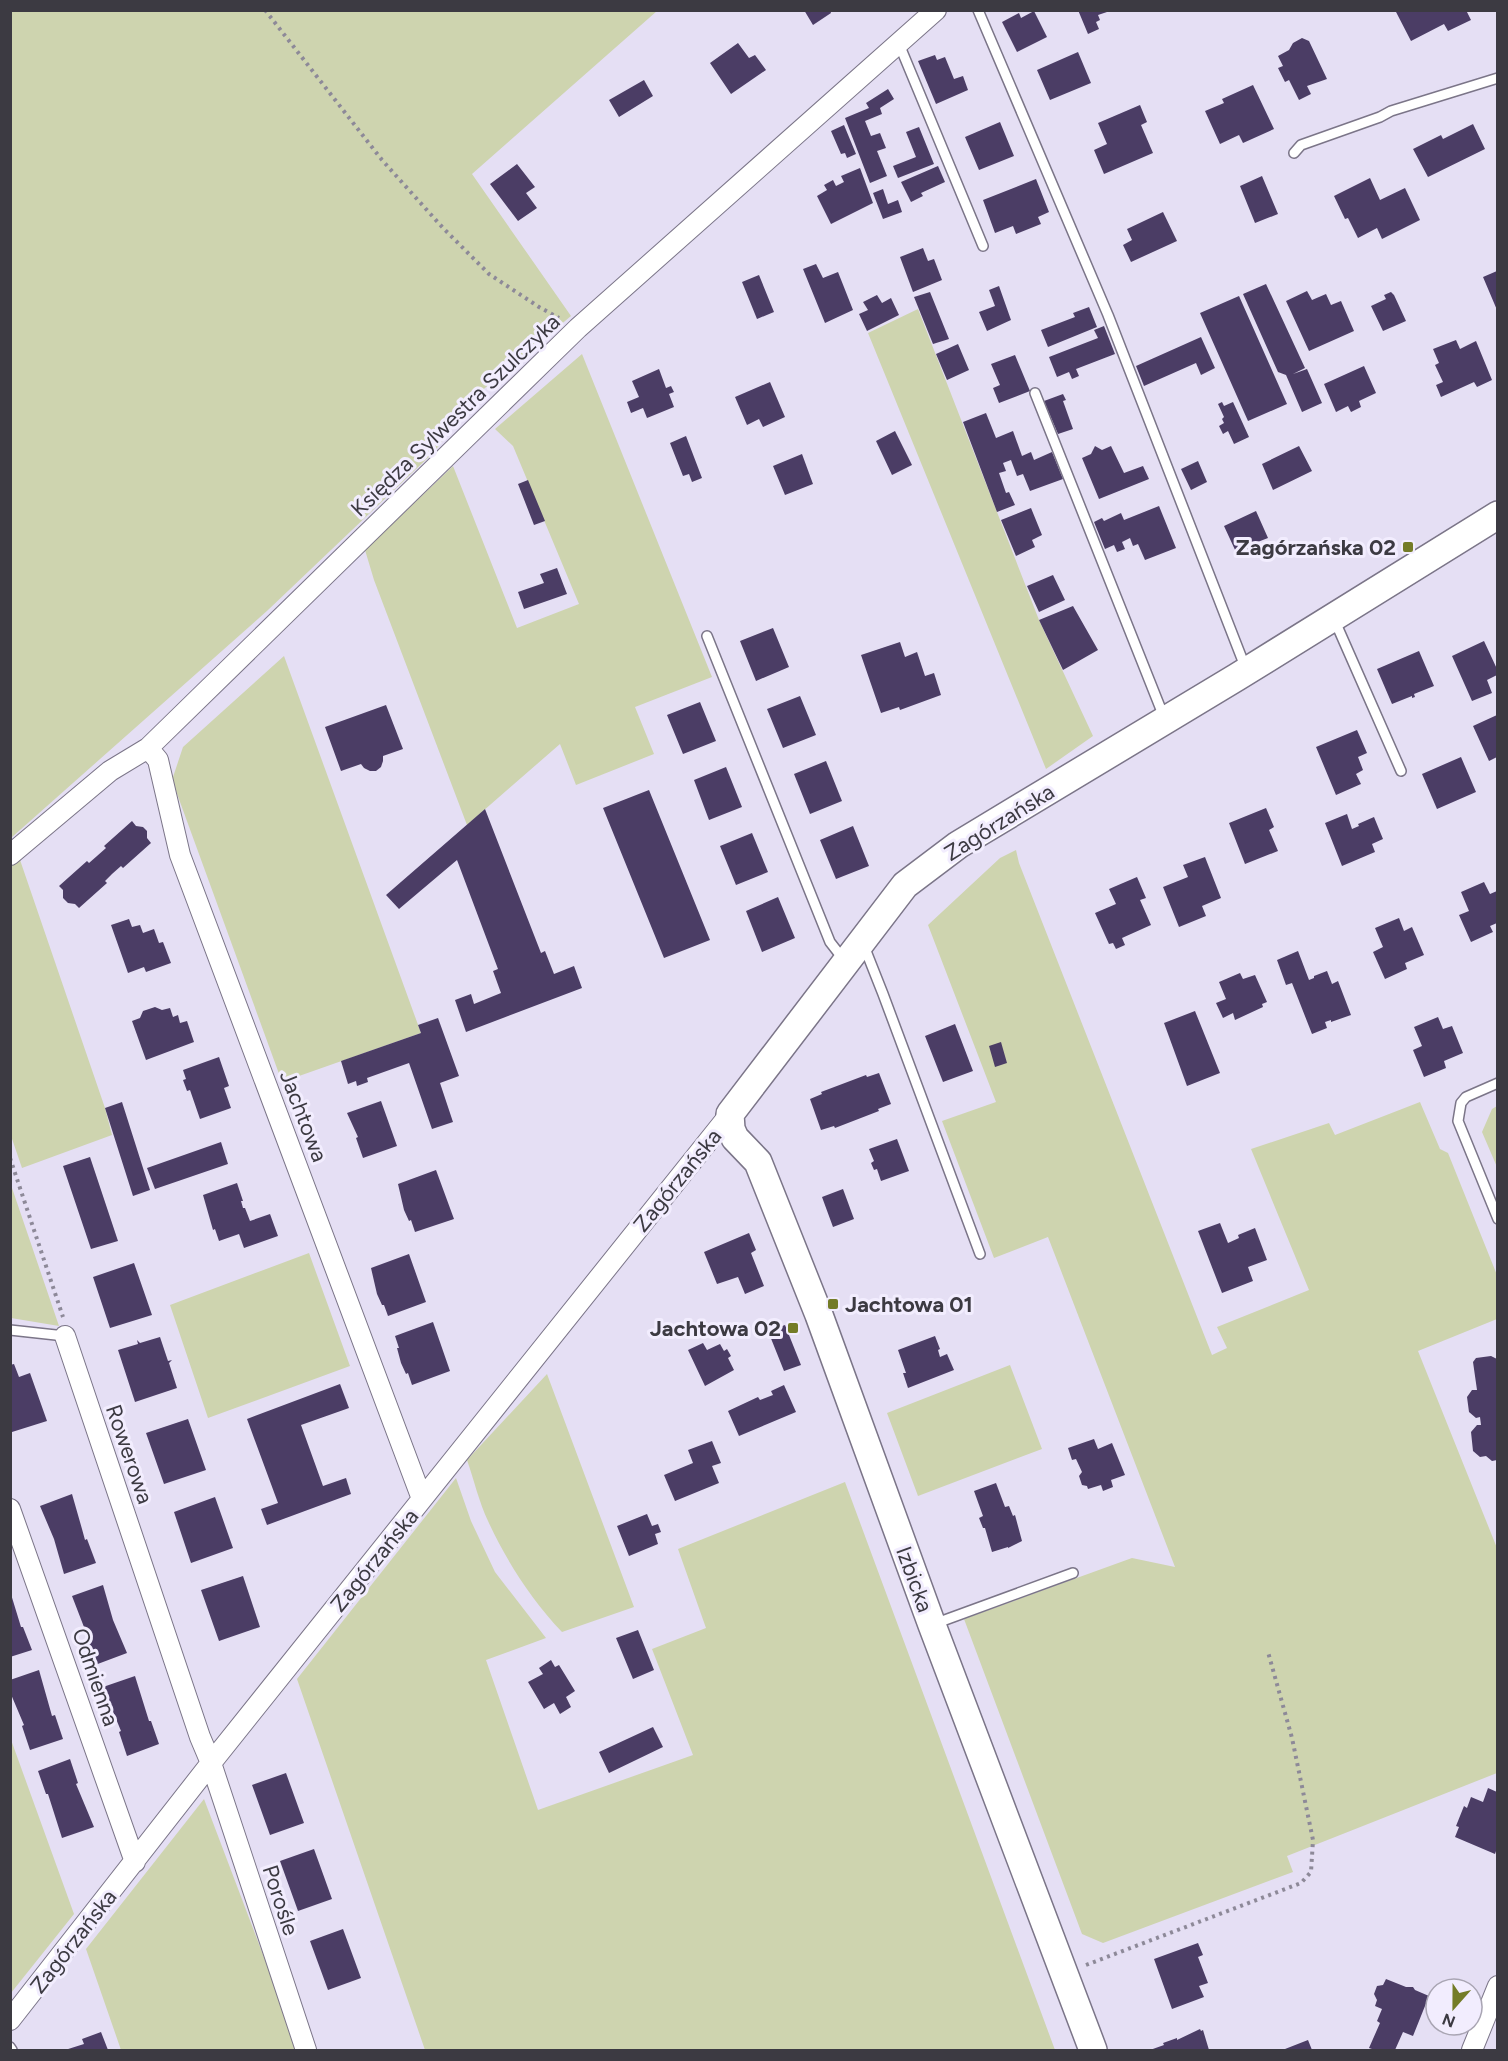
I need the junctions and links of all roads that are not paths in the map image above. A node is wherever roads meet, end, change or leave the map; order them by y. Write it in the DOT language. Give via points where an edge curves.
graph roads {
  1 [pos="936,10"];
  2 [pos="978,10"];
  3 [pos="898,44"];
  4 [pos="1497,78"];
  5 [pos="1294,153"];
  6 [pos="983,246"];
  7 [pos="1035,393"];
  8 [pos="1497,515"];
  9 [pos="1333,617"];
  10 [pos="707,636"];
  11 [pos="1248,671"];
  12 [pos="1166,720"];
  13 [pos="148,748"];
  14 [pos="1401,771"];
  15 [pos="10,855"];
  16 [pos="854,951"];
  17 [pos="1497,1083"];
  18 [pos="730,1114"];
  19 [pos="1497,1220"];
  20 [pos="980,1254"];
  21 [pos="10,1330"];
  22 [pos="65,1336"];
  23 [pos="422,1499"];
  24 [pos="10,1509"];
  25 [pos="1073,1573"];
  26 [pos="932,1625"];
  27 [pos="211,1763"];
  28 [pos="135,1862"];
  29 [pos="1497,1986"];
  30 [pos="10,2020"];
  31 [pos="1476,2049"];
  32 [pos="306,2050"];
  33 [pos="1093,2050"];
  1 -- 3 [label="street, Księdza Sylwestra Szulczyka"];
  2 -- 11 [label="lane" via="1108,315"];
  3 -- 6 [label="lane"];
  3 -- 13 [label="street, Księdza Sylwestra Szulczyka" via="578,328"];
  4 -- 5 [label="lane" via="1391,111 1301,145"];
  7 -- 12 [label="lane"];
  8 -- 9 [label="street, Zagórzańska"];
  9 -- 11 [label="street, Zagórzańska"];
  9 -- 14 [label="lane"];
  10 -- 16 [label="lane" via="830,942"];
  11 -- 12 [label="street, Zagórzańska"];
  12 -- 16 [label="street, Zagórzańska" via="940,858 904,885"];
  13 -- 15 [label="street, Księdza Sylwestra Szulczyka" via="110,771"];
  13 -- 23 [label="street, Jachtowa" via="158,760 180,855"];
  16 -- 18 [label="street, Zagórzańska"];
  16 -- 20 [label="lane" via="884,994"];
  17 -- 19 [label="lane" via="1466,1097 1458,1121"];
  18 -- 23 [label="street, Zagórzańska"];
  18 -- 26 [label="street, Izbicka" via="735,1138 758,1162 819,1315"];
  21 -- 22 [label="lane"];
  22 -- 27 [label="street, Rowerowa"];
  23 -- 27 [label="street, Zagórzańska"];
  24 -- 28 [label="street, Odmienna"];
  25 -- 26 [label="lane"];
  26 -- 33 [label="street, Izbicka"];
  27 -- 28 [label="street, Zagórzańska"];
  27 -- 32 [label="street, Porośle"];
  28 -- 30 [label="street, Zagórzańska"];
  29 -- 31 [label="street"];
}
